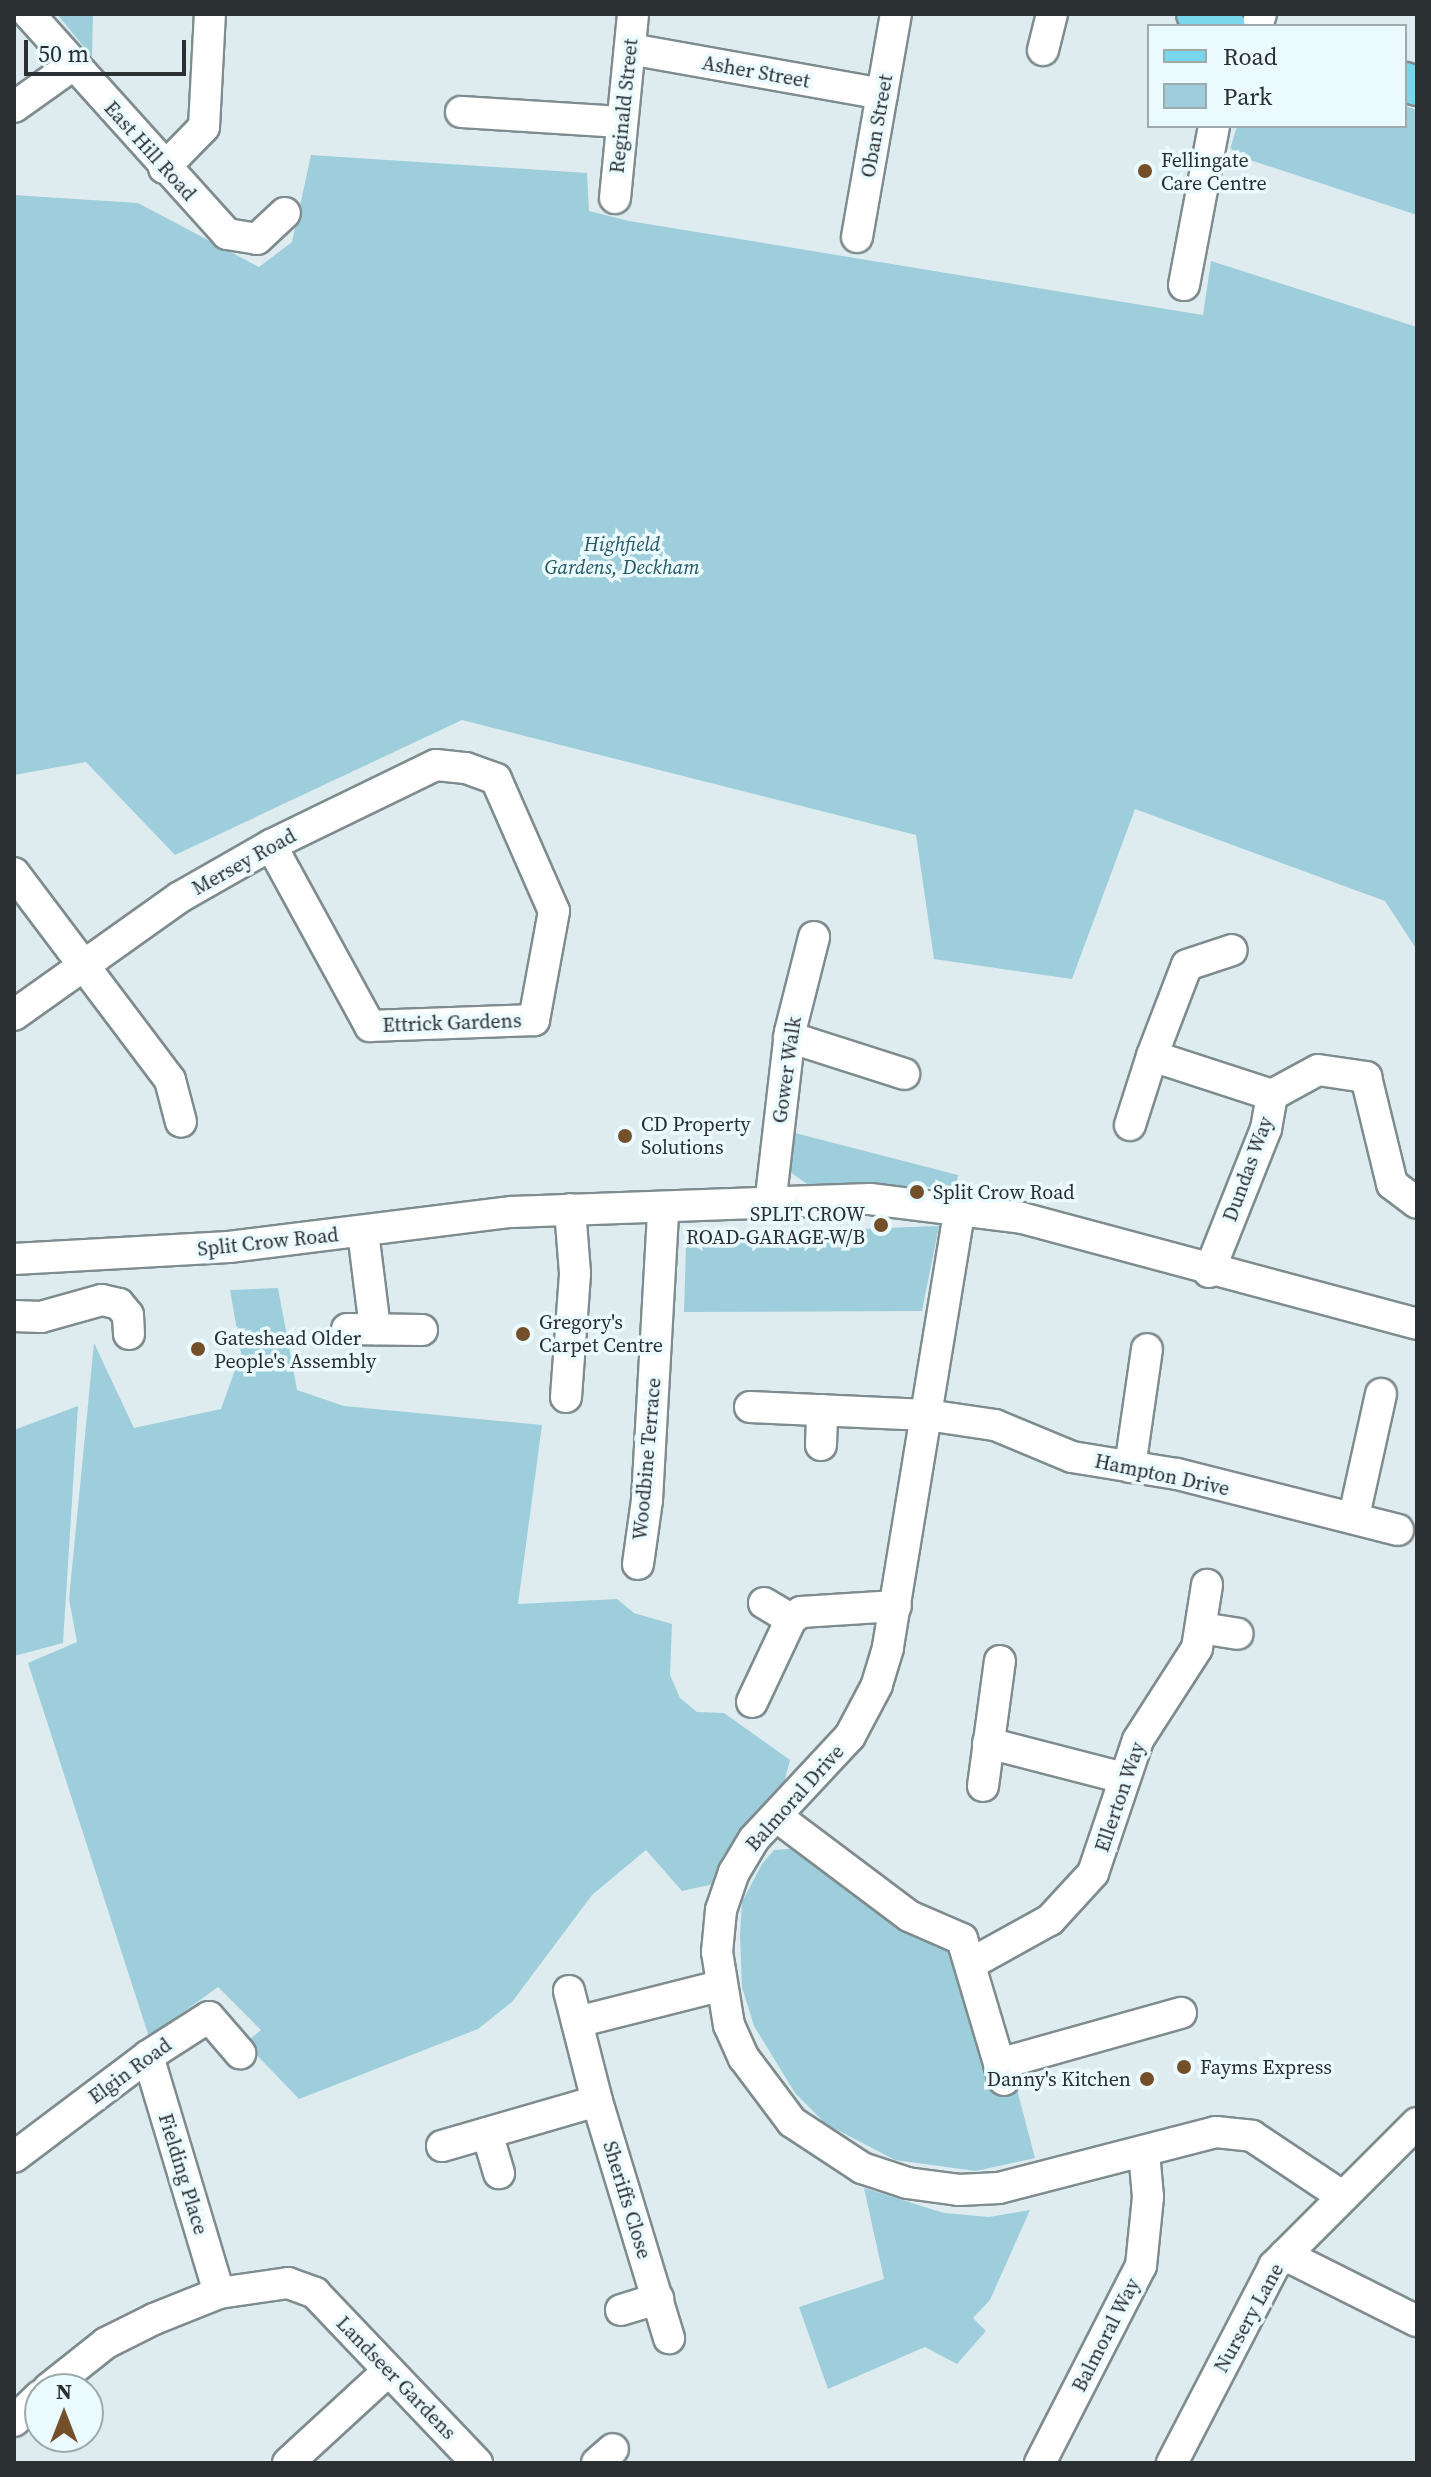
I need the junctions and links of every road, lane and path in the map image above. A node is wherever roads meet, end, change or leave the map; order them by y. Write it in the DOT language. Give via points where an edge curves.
graph roads {
  1 [pos="29,14"];
  2 [pos="210,14"];
  3 [pos="633,14"];
  4 [pos="896,14"];
  5 [pos="1052,14"];
  6 [pos="1196,14"];
  7 [pos="1221,24"];
  8 [pos="630,49"];
  9 [pos="1043,50"];
  10 [pos="73,65"];
  11 [pos="882,94"];
  12 [pos="14,107"];
  13 [pos="461,112"];
  14 [pos="622,122"];
  15 [pos="1214,128"];
  16 [pos="164,168"];
  17 [pos="615,198"];
  18 [pos="285,213"];
  19 [pos="857,237"];
  20 [pos="1184,285"];
  21 [pos="496,779"];
  22 [pos="271,845"];
  23 [pos="14,873"];
  24 [pos="814,937"];
  25 [pos="1232,950"];
  26 [pos="85,963"];
  27 [pos="14,1015"];
  28 [pos="789,1037"];
  29 [pos="1152,1056"];
  30 [pos="904,1074"];
  31 [pos="1272,1095"];
  32 [pos="181,1122"];
  33 [pos="1130,1125"];
  34 [pos="1417,1203"];
  35 [pos="770,1205"];
  36 [pos="960,1207"];
  37 [pos="570,1209"];
  38 [pos="663,1211"];
  39 [pos="363,1232"];
  40 [pos="14,1259"];
  41 [pos="1209,1272"];
  42 [pos="14,1316"];
  43 [pos="1417,1324"];
  44 [pos="422,1330"];
  45 [pos="129,1334"];
  46 [pos="1147,1349"];
  47 [pos="1381,1394"];
  48 [pos="566,1397"];
  49 [pos="750,1407"];
  50 [pos="822,1410"];
  51 [pos="927,1415"];
  52 [pos="821,1445"];
  53 [pos="1130,1467"];
  54 [pos="1354,1516"];
  55 [pos="1398,1530"];
  56 [pos="638,1564"];
  57 [pos="1207,1585"];
  58 [pos="764,1603"];
  59 [pos="896,1606"];
  60 [pos="791,1619"];
  61 [pos="1201,1628"];
  62 [pos="1238,1634"];
  63 [pos="1000,1661"];
  64 [pos="752,1702"];
  65 [pos="988,1743"];
  66 [pos="1123,1778"];
  67 [pos="983,1786"];
  68 [pos="776,1816"];
  69 [pos="972,1963"];
  70 [pos="719,1986"];
  71 [pos="569,1991"];
  72 [pos="1181,2013"];
  73 [pos="577,2022"];
  74 [pos="240,2053"];
  75 [pos="148,2056"];
  76 [pos="597,2101"];
  77 [pos="1417,2123"];
  78 [pos="487,2133"];
  79 [pos="442,2146"];
  80 [pos="1144,2152"];
  81 [pos="14,2157"];
  82 [pos="499,2173"];
  83 [pos="1342,2196"];
  84 [pos="1285,2255"];
  85 [pos="219,2293"];
  86 [pos="658,2299"];
  87 [pos="621,2310"];
  88 [pos="1417,2321"];
  89 [pos="669,2338"];
  90 [pos="388,2371"];
  91 [pos="68,2373"];
  92 [pos="288,2463"];
  93 [pos="477,2463"];
  94 [pos="1040,2463"];
  95 [pos="1172,2463"];
  1 -- 10 [label="street, East Hill Road"];
  2 -- 16 [label="street" via="204,127"];
  3 -- 8 [label="street, Reginald Street"];
  4 -- 11 [label="street, Oban Street"];
  5 -- 9 [label="street"];
  6 -- 7 [label="main road"];
  8 -- 11 [label="street, Asher Street"];
  8 -- 14 [label="street, Reginald Street"];
  10 -- 12 [label="street"];
  10 -- 16 [label="street, East Hill Road"];
  11 -- 19 [label="street, Oban Street"];
  13 -- 14 [label="street"];
  14 -- 17 [label="street, Reginald Street"];
  15 -- 20 [label="street"];
  16 -- 18 [label="street, East Hill Road" via="227,234 244,241 257,239"];
  21 -- 22 [label="street, Mersey Road" via="436,765"];
  21 -- 22 [label="street, Ettrick Gardens" via="554,911 534,1020 370,1026"];
  22 -- 26 [label="street, Mersey Road" via="180,897"];
  23 -- 26 [label="street"];
  24 -- 28 [label="street, Gower Walk"];
  25 -- 29 [label="street" via="1187,965"];
  26 -- 27 [label="street, Mersey Road"];
  26 -- 32 [label="street" via="170,1080"];
  28 -- 30 [label="street"];
  28 -- 35 [label="street, Gower Walk"];
  29 -- 31 [label="street, Dundas Way"];
  29 -- 33 [label="street"];
  31 -- 34 [label="street" via="1318,1070 1366,1077 1392,1184"];
  31 -- 41 [label="street, Dundas Way" via="1266,1129"];
  35 -- 36 [label="street, Split Crow Road" via="870,1199"];
  35 -- 38 [label="street, Split Crow Road"];
  36 -- 41 [label="street, Split Crow Road" via="1022,1218"];
  36 -- 51 [label="street, Balmoral Drive"];
  37 -- 38 [label="street, Split Crow Road"];
  37 -- 39 [label="street, Split Crow Road"];
  37 -- 48 [label="street" via="575,1273"];
  38 -- 56 [label="street, Woodbine Terrace" via="647,1500"];
  39 -- 40 [label="street, Split Crow Road" via="229,1247"];
  39 -- 44 [label="street" via="361,1329"];
  41 -- 43 [label="street, Split Crow Road"];
  42 -- 45 [label="street" via="41,1317 102,1300 119,1304 128,1315"];
  46 -- 53 [label="street"];
  47 -- 54 [label="street"];
  49 -- 50 [label="street, Hampton Drive"];
  50 -- 51 [label="street, Hampton Drive"];
  50 -- 52 [label="street"];
  51 -- 53 [label="street, Hampton Drive" via="995,1425 1064,1455"];
  51 -- 59 [label="street, Balmoral Drive"];
  53 -- 54 [label="street, Hampton Drive"];
  54 -- 55 [label="street, Hampton Drive"];
  57 -- 61 [label="street, Ellerton Way"];
  58 -- 60 [label="street"];
  59 -- 60 [label="street" via="813,1610"];
  59 -- 68 [label="street, Balmoral Drive" via="877,1685 850,1736"];
  60 -- 64 [label="street"];
  61 -- 62 [label="street"];
  61 -- 66 [label="street, Ellerton Way" via="1188,1669 1150,1720"];
  63 -- 65 [label="street"];
  65 -- 66 [label="street"];
  65 -- 67 [label="street"];
  66 -- 69 [label="street, Ellerton Way" via="1103,1852 1081,1891 1050,1920"];
  68 -- 69 [label="street" via="909,1916 953,1933"];
  68 -- 70 [label="street, Balmoral Drive" via="734,1872 721,1910"];
  69 -- 72 [label="street" via="1002,2072"];
  70 -- 73 [label="street"];
  70 -- 80 [label="street, Balmoral Drive" via="729,2025 767,2093 792,2122 862,2168 907,2183 959,2190 999,2188"];
  71 -- 73 [label="street, Sheriffs Close"];
  73 -- 76 [label="street, Sheriffs Close"];
  74 -- 75 [label="street, Elgin Road" via="209,2017"];
  75 -- 81 [label="street, Elgin Road"];
  75 -- 85 [label="street, Fielding Place"];
  76 -- 78 [label="street"];
  76 -- 86 [label="street, Sheriffs Close"];
  77 -- 83 [label="street, Nursery Lane"];
  78 -- 79 [label="street"];
  78 -- 82 [label="street"];
  80 -- 83 [label="street, Balmoral Drive" via="1216,2132 1252,2136"];
  80 -- 94 [label="street, Balmoral Way" via="1148,2197 1141,2266"];
  83 -- 84 [label="street, Nursery Lane"];
  84 -- 88 [label="street"];
  84 -- 95 [label="street, Nursery Lane" via="1274,2266"];
  85 -- 90 [label="street, Landseer Gardens" via="288,2283 315,2293"];
  85 -- 91 [label="street" via="106,2343"];
  86 -- 87 [label="street"];
  86 -- 89 [label="street, Sheriffs Close"];
  90 -- 92 [label="street"];
  90 -- 93 [label="street, Landseer Gardens"];
}
